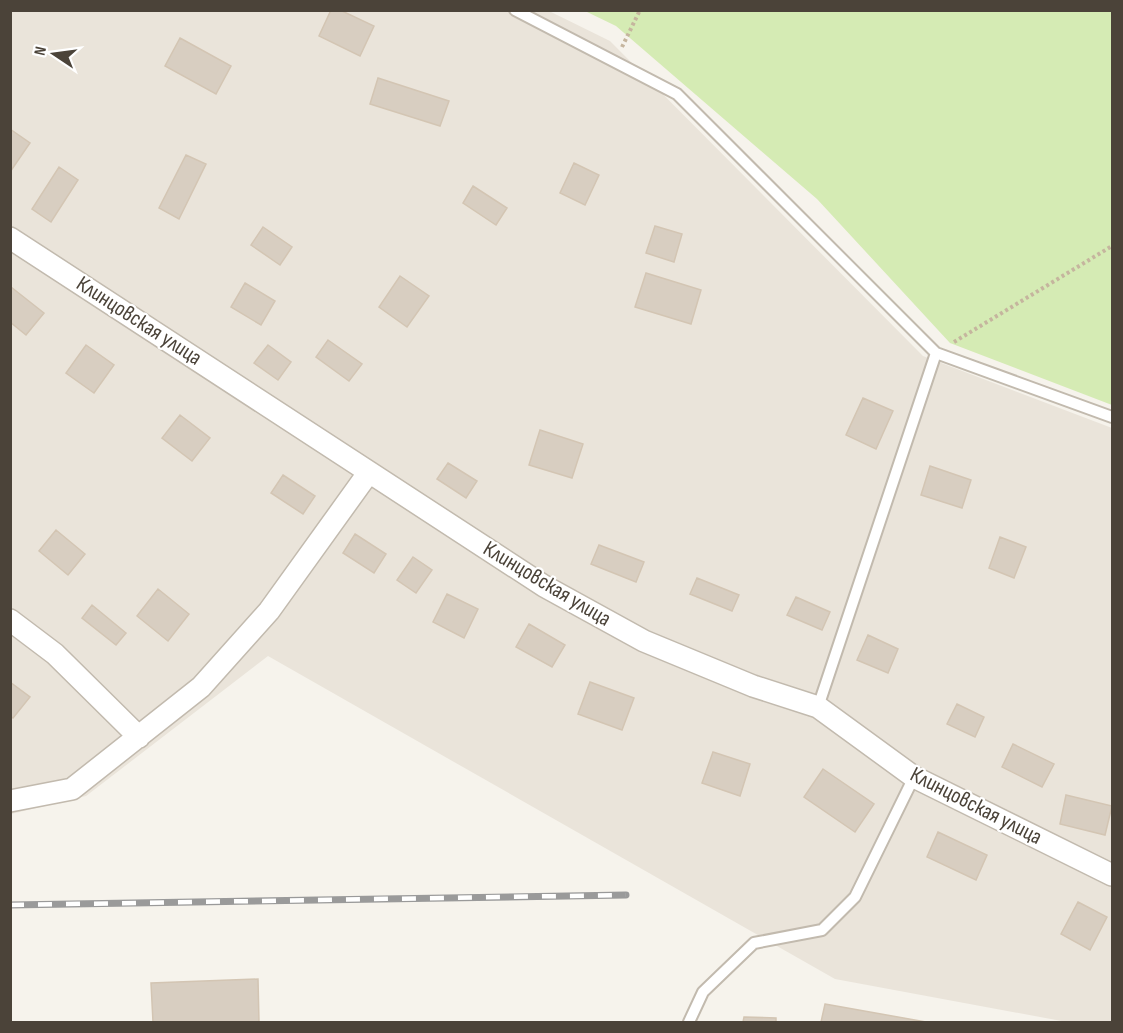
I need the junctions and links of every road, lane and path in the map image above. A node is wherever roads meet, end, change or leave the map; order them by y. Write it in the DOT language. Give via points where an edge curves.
graph roads {
  1 [pos="515,10"];
  2 [pos="640,10"];
  3 [pos="615,62"];
  4 [pos="10,238"];
  5 [pos="1113,246"];
  6 [pos="936,353"];
  7 [pos="1113,417"];
  8 [pos="369,472"];
  9 [pos="10,620"];
  10 [pos="818,707"];
  11 [pos="139,737"];
  12 [pos="914,777"];
  13 [pos="10,801"];
  14 [pos="1113,875"];
  15 [pos="689,1023"];
  1 -- 3 [label="lane"];
  2 -- 3 [label="path"];
  3 -- 6 [label="lane" via="677,94"];
  4 -- 8 [label="street, Клинцовская улица"];
  5 -- 6 [label="path"];
  6 -- 7 [label="lane"];
  6 -- 10 [label="lane"];
  8 -- 10 [label="street, Клинцовская улица" via="543,586 644,640 753,686"];
  8 -- 11 [label="street" via="269,611 201,687"];
  9 -- 11 [label="street" via="55,654"];
  10 -- 12 [label="street, Клинцовская улица"];
  11 -- 13 [label="street" via="72,789"];
  12 -- 14 [label="street, Клинцовская улица"];
  12 -- 15 [label="lane" via="855,897 822,930 754,943 703,992"];
}
